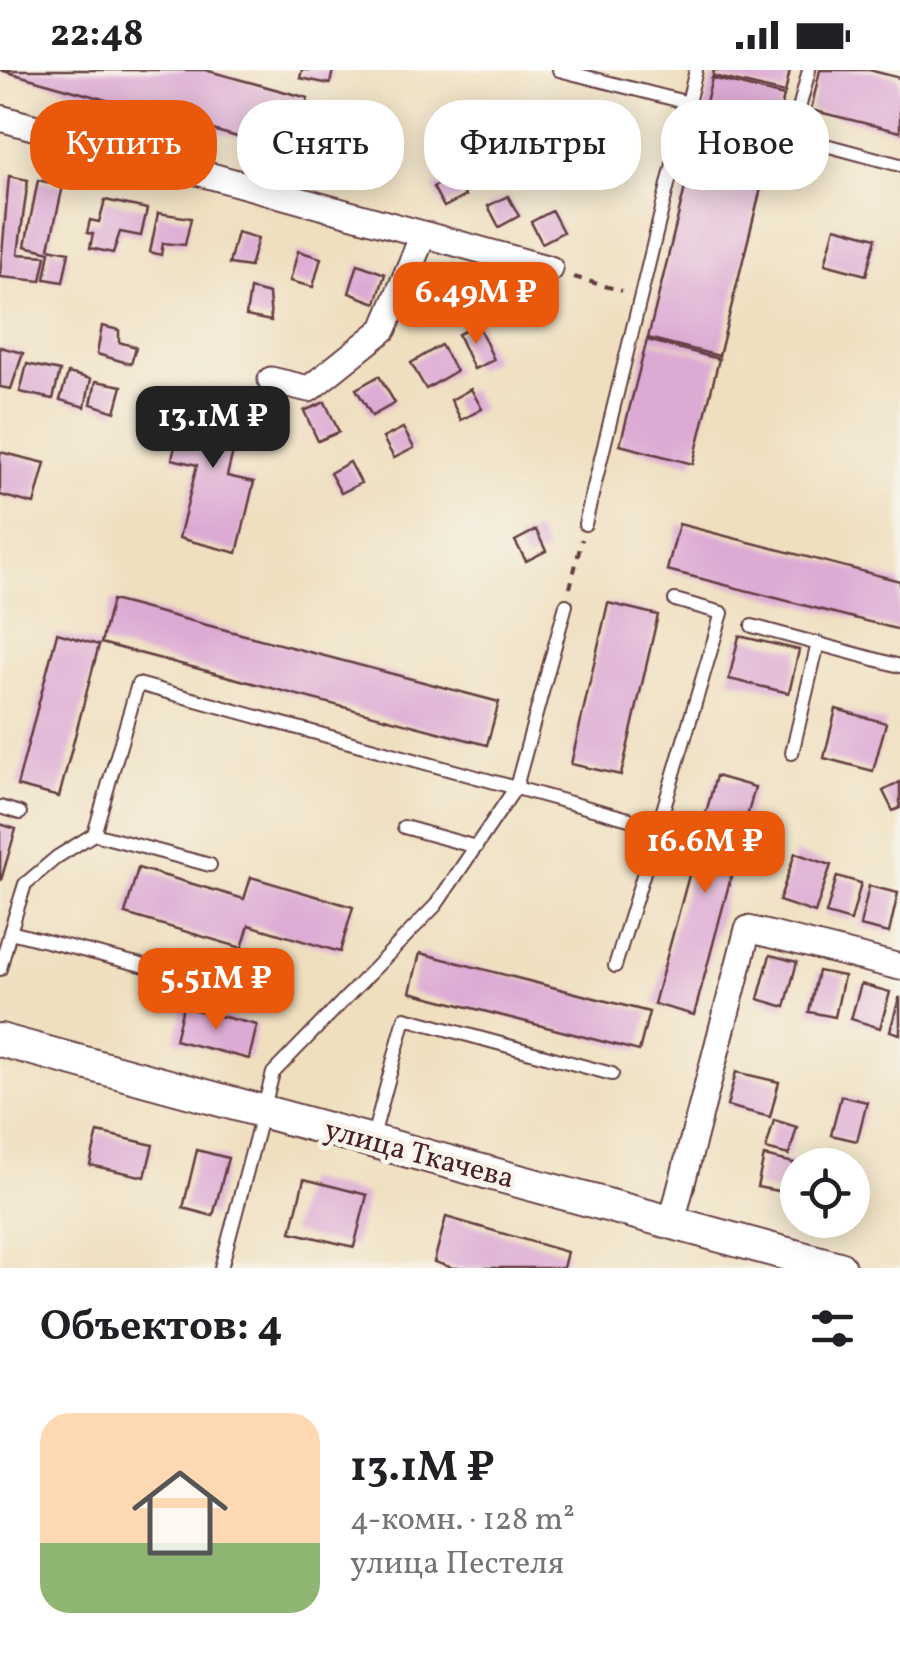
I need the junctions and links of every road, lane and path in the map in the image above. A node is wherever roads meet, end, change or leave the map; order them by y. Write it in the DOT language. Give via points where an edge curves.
graph roads {
  1 [pos="559,70"];
  2 [pos="696,70"];
  3 [pos="809,70"];
  4 [pos="676,100"];
  5 [pos="689,100"];
  6 [pos="0,118"];
  7 [pos="900,164"];
  8 [pos="667,190"];
  9 [pos="423,235"];
  10 [pos="550,269"];
  11 [pos="641,297"];
  12 [pos="271,380"];
  13 [pos="585,524"];
  14 [pos="675,600"];
  15 [pos="566,605"];
  16 [pos="752,626"];
  17 [pos="818,644"];
  18 [pos="900,666"];
  19 [pos="792,753"];
  20 [pos="516,787"];
  21 [pos="0,807"];
  22 [pos="20,812"];
  23 [pos="658,827"];
  24 [pos="404,828"];
  25 [pos="94,834"];
  26 [pos="476,846"];
  27 [pos="210,865"];
  28 [pos="8,924"];
  29 [pos="616,966"];
  30 [pos="900,968"];
  31 [pos="0,969"];
  32 [pos="270,971"];
  33 [pos="0,1040"];
  34 [pos="612,1074"];
  35 [pos="262,1112"];
  36 [pos="371,1142"];
  37 [pos="672,1221"];
  38 [pos="222,1268"];
  39 [pos="839,1268"];
  1 -- 4 [label="lane"];
  2 -- 5 [label="lane"];
  3 -- 7 [label="lane" via="792,136"];
  6 -- 9 [label="street"];
  8 -- 11 [label="lane"];
  9 -- 10 [label="street"];
  9 -- 12 [label="street" via="384,329 309,389"];
  10 -- 11 [label="path"];
  11 -- 13 [label="lane"];
  13 -- 15 [label="path"];
  14 -- 23 [label="lane" via="722,613"];
  15 -- 20 [label="lane"];
  16 -- 17 [label="lane"];
  17 -- 18 [label="lane"];
  17 -- 19 [label="lane"];
  20 -- 23 [label="lane"];
  20 -- 25 [label="lane" via="138,684"];
  20 -- 26 [label="lane"];
  21 -- 22 [label="lane"];
  23 -- 29 [label="lane"];
  24 -- 26 [label="lane"];
  25 -- 27 [label="lane"];
  25 -- 28 [label="lane" via="25,884"];
  26 -- 35 [label="lane" via="436,905 273,1073"];
  28 -- 31 [label="lane"];
  28 -- 32 [label="lane" via="257,994"];
  30 -- 37 [label="street" via="748,930"];
  33 -- 35 [label="street, улица Ткачева"];
  34 -- 36 [label="lane" via="406,1018"];
  35 -- 36 [label="street, улица Ткачева"];
  35 -- 38 [label="lane"];
  36 -- 37 [label="street, улица Ткачева"];
  37 -- 39 [label="street, улица Ткачева"];
}
